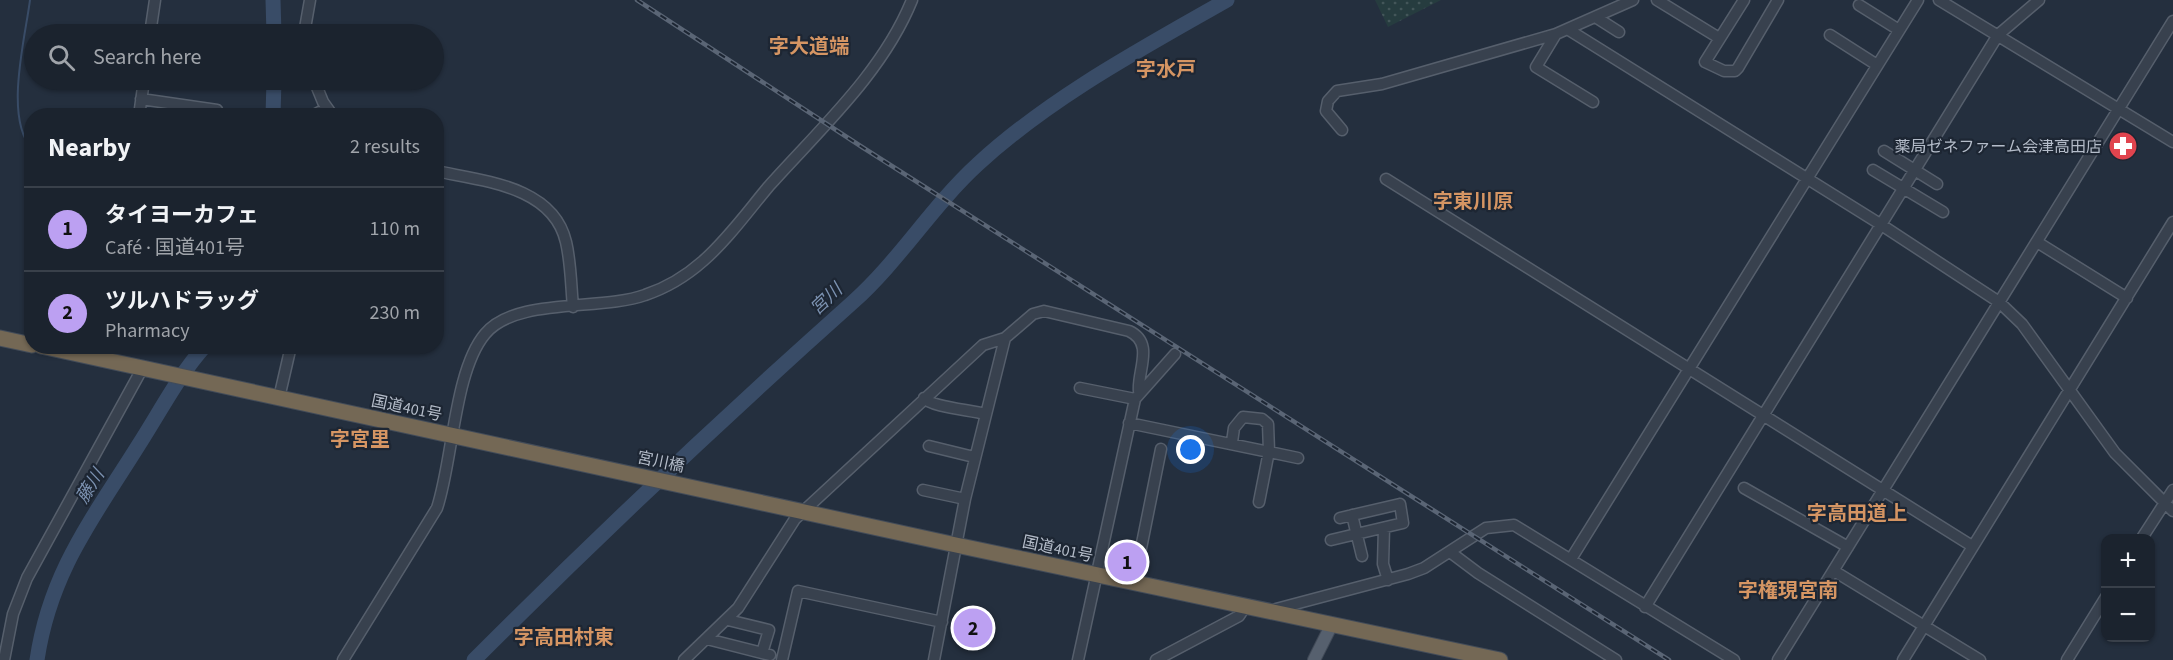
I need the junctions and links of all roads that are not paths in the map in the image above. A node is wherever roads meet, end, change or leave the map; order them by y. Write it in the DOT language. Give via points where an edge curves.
graph roads {
  1 [pos="155,0"];
  2 [pos="310,0"];
  3 [pos="912,0"];
  4 [pos="1633,0"];
  5 [pos="1657,0"];
  6 [pos="1744,0"];
  7 [pos="1778,0"];
  8 [pos="1917,0"];
  9 [pos="1940,0"];
  10 [pos="2039,0"];
  11 [pos="1859,5"];
  12 [pos="1597,18"];
  13 [pos="2173,21"];
  14 [pos="151,24"];
  15 [pos="306,24"];
  16 [pos="1569,30"];
  17 [pos="1899,30"];
  18 [pos="1619,32"];
  19 [pos="1556,34"];
  20 [pos="1830,35"];
  21 [pos="1998,35"];
  22 [pos="1719,38"];
  23 [pos="1877,65"];
  24 [pos="142,90"];
  25 [pos="319,90"];
  26 [pos="141,99"];
  27 [pos="1593,102"];
  28 [pos="140,108"];
  29 [pos="203,108"];
  30 [pos="328,108"];
  31 [pos="2118,109"];
  32 [pos="1342,129"];
  33 [pos="2173,142"];
  34 [pos="1884,151"];
  35 [pos="1873,170"];
  36 [pos="1914,170"];
  37 [pos="444,173"];
  38 [pos="1386,179"];
  39 [pos="1807,179"];
  40 [pos="1937,184"];
  41 [pos="1903,188"];
  42 [pos="1943,212"];
  43 [pos="2173,222"];
  44 [pos="1880,224"];
  45 [pos="2037,242"];
  46 [pos="2127,298"];
  47 [pos="1999,302"];
  48 [pos="573,307"];
  49 [pos="0,338"];
  50 [pos="1005,338"];
  51 [pos="24,343"];
  52 [pos="108,354"];
  53 [pos="289,354"];
  54 [pos="1175,354"];
  55 [pos="144,369"];
  56 [pos="1688,370"];
  57 [pos="1080,388"];
  58 [pos="2070,390"];
  59 [pos="1137,395"];
  60 [pos="279,398"];
  61 [pos="924,398"];
  62 [pos="985,414"];
  63 [pos="1761,416"];
  64 [pos="1129,423"];
  65 [pos="453,435"];
  66 [pos="1232,442"];
  67 [pos="929,446"];
  68 [pos="1161,449"];
  69 [pos="1269,450"];
  70 [pos="974,457"];
  71 [pos="1298,458"];
  72 [pos="600,466"];
  73 [pos="1744,488"];
  74 [pos="924,490"];
  75 [pos="1882,490"];
  76 [pos="2173,490"];
  77 [pos="715,491"];
  78 [pos="965,499"];
  79 [pos="1259,502"];
  80 [pos="2165,503"];
  81 [pos="803,511"];
  82 [pos="2173,511"];
  83 [pos="1353,515"];
  84 [pos="1340,518"];
  85 [pos="1384,528"];
  86 [pos="1357,534"];
  87 [pos="2145,534"];
  88 [pos="1331,540"];
  89 [pos="956,545"];
  90 [pos="1848,546"];
  91 [pos="1972,546"];
  92 [pos="1450,552"];
  93 [pos="1362,556"];
  94 [pos="1571,559"];
  95 [pos="1834,571"];
  96 [pos="1095,574"];
  97 [pos="1388,580"];
  98 [pos="1134,583"];
  99 [pos="2101,605"];
  100 [pos="1245,607"];
  101 [pos="1645,607"];
  102 [pos="1273,613"];
  103 [pos="728,620"];
  104 [pos="942,622"];
  105 [pos="1331,626"];
  106 [pos="1924,627"];
  107 [pos="707,639"];
  108 [pos="4,660"];
  109 [pos="343,660"];
  110 [pos="684,660"];
  111 [pos="782,660"];
  112 [pos="934,660"];
  113 [pos="1078,660"];
  114 [pos="1156,660"];
  115 [pos="1314,660"];
  116 [pos="1500,660"];
  117 [pos="1616,660"];
  118 [pos="1734,660"];
  119 [pos="1778,660"];
  120 [pos="1903,660"];
  121 [pos="1980,660"];
  122 [pos="2067,660"];
  1 -- 14 [label="street"];
  2 -- 15 [label="street"];
  3 -- 48 [label="street" via="902,24 872,70 705,260 685,275 642,296"];
  4 -- 12 [label="street"];
  5 -- 22 [label="street"];
  6 -- 22 [label="street"];
  7 -- 22 [label="street" via="1735,71 1724,71 1705,62"];
  8 -- 17 [label="street"];
  9 -- 21 [label="street"];
  10 -- 21 [label="street"];
  11 -- 17 [label="street"];
  12 -- 16 [label="street"];
  12 -- 18 [label="street"];
  13 -- 31 [label="street"];
  16 -- 19 [label="street"];
  16 -- 39 [label="street"];
  17 -- 23 [label="street"];
  19 -- 27 [label="street" via="1536,67"];
  19 -- 32 [label="street" via="1382,84 1337,91 1328,101 1326,111"];
  20 -- 23 [label="street"];
  21 -- 31 [label="street"];
  21 -- 36 [label="street"];
  23 -- 39 [label="street"];
  24 -- 26 [label="street"];
  25 -- 30 [label="street"];
  26 -- 28 [label="street"];
  26 -- 29 [label="street"];
  31 -- 33 [label="street"];
  31 -- 45 [label="street"];
  34 -- 36 [label="street"];
  35 -- 41 [label="street"];
  36 -- 40 [label="street"];
  36 -- 41 [label="street"];
  37 -- 48 [label="street" via="516,190 552,214 566,242"];
  38 -- 56 [label="street"];
  39 -- 44 [label="street"];
  39 -- 56 [label="street"];
  41 -- 42 [label="street"];
  41 -- 44 [label="street"];
  43 -- 46 [label="street"];
  44 -- 47 [label="street"];
  44 -- 63 [label="street"];
  45 -- 46 [label="street"];
  45 -- 47 [label="street"];
  46 -- 58 [label="street"];
  47 -- 58 [label="street" via="2022,324"];
  47 -- 75 [label="street"];
  48 -- 65 [label="street" via="514,315 485,333 468,367"];
  49 -- 51 [label="highway"];
  50 -- 59 [label="street" via="1033,314 1044,311 1129,331 1144,349"];
  50 -- 61 [label="street" via="983,345"];
  50 -- 62 [label="street"];
  52 -- 55 [label="highway"];
  53 -- 60 [label="street"];
  54 -- 59 [label="street"];
  55 -- 60 [label="highway, 国道401号"];
  55 -- 108 [label="street" via="27,578 13,614"];
  56 -- 63 [label="street"];
  56 -- 94 [label="street"];
  57 -- 59 [label="street"];
  58 -- 80 [label="street" via="2115,453"];
  58 -- 91 [label="street"];
  59 -- 64 [label="street"];
  60 -- 65 [label="highway, 国道401号"];
  61 -- 62 [label="street" via="940,407"];
  61 -- 81 [label="street"];
  62 -- 70 [label="street"];
  63 -- 75 [label="street"];
  63 -- 101 [label="street"];
  64 -- 66 [label="street"];
  64 -- 96 [label="street"];
  65 -- 72 [label="highway, 国道401号"];
  65 -- 109 [label="street" via="445,483 430,522"];
  66 -- 69 [label="street"];
  66 -- 69 [label="street" via="1239,419 1252,417 1268,424"];
  67 -- 70 [label="street"];
  68 -- 98 [label="street"];
  69 -- 71 [label="street"];
  69 -- 79 [label="street"];
  70 -- 78 [label="street"];
  72 -- 77 [label="highway, 宮川橋"];
  73 -- 90 [label="street"];
  74 -- 78 [label="street"];
  75 -- 90 [label="street"];
  75 -- 91 [label="street"];
  76 -- 80 [label="street"];
  77 -- 81 [label="highway, 国道401号"];
  78 -- 89 [label="street"];
  80 -- 82 [label="street"];
  80 -- 87 [label="street"];
  81 -- 89 [label="highway, 国道401号"];
  81 -- 103 [label="street"];
  83 -- 84 [label="street"];
  83 -- 85 [label="street" via="1400,504 1403,524"];
  83 -- 86 [label="street"];
  85 -- 86 [label="street"];
  85 -- 97 [label="street" via="1383,564"];
  86 -- 88 [label="street"];
  86 -- 93 [label="street"];
  89 -- 96 [label="highway, 国道401号"];
  89 -- 104 [label="street"];
  90 -- 95 [label="street"];
  91 -- 106 [label="street"];
  92 -- 94 [label="street" via="1486,528 1514,525"];
  92 -- 97 [label="street" via="1424,568"];
  92 -- 117 [label="street"];
  94 -- 101 [label="street"];
  95 -- 106 [label="street"];
  95 -- 119 [label="street"];
  96 -- 98 [label="highway, 国道401号"];
  96 -- 113 [label="street"];
  97 -- 102 [label="street" via="1276,609"];
  98 -- 100 [label="highway, 国道401号"];
  99 -- 122 [label="street"];
  100 -- 102 [label="highway, 国道401号"];
  100 -- 114 [label="street" via="1239,616"];
  101 -- 118 [label="street"];
  102 -- 105 [label="highway, 国道401号"];
  103 -- 107 [label="street"];
  103 -- 107 [label="street" via="769,630 766,654"];
  104 -- 111 [label="street" via="798,591"];
  104 -- 112 [label="street"];
  105 -- 115 [label="main road"];
  105 -- 116 [label="highway, 国道401号"];
  106 -- 120 [label="street"];
  106 -- 121 [label="street"];
  107 -- 110 [label="street"];
}
